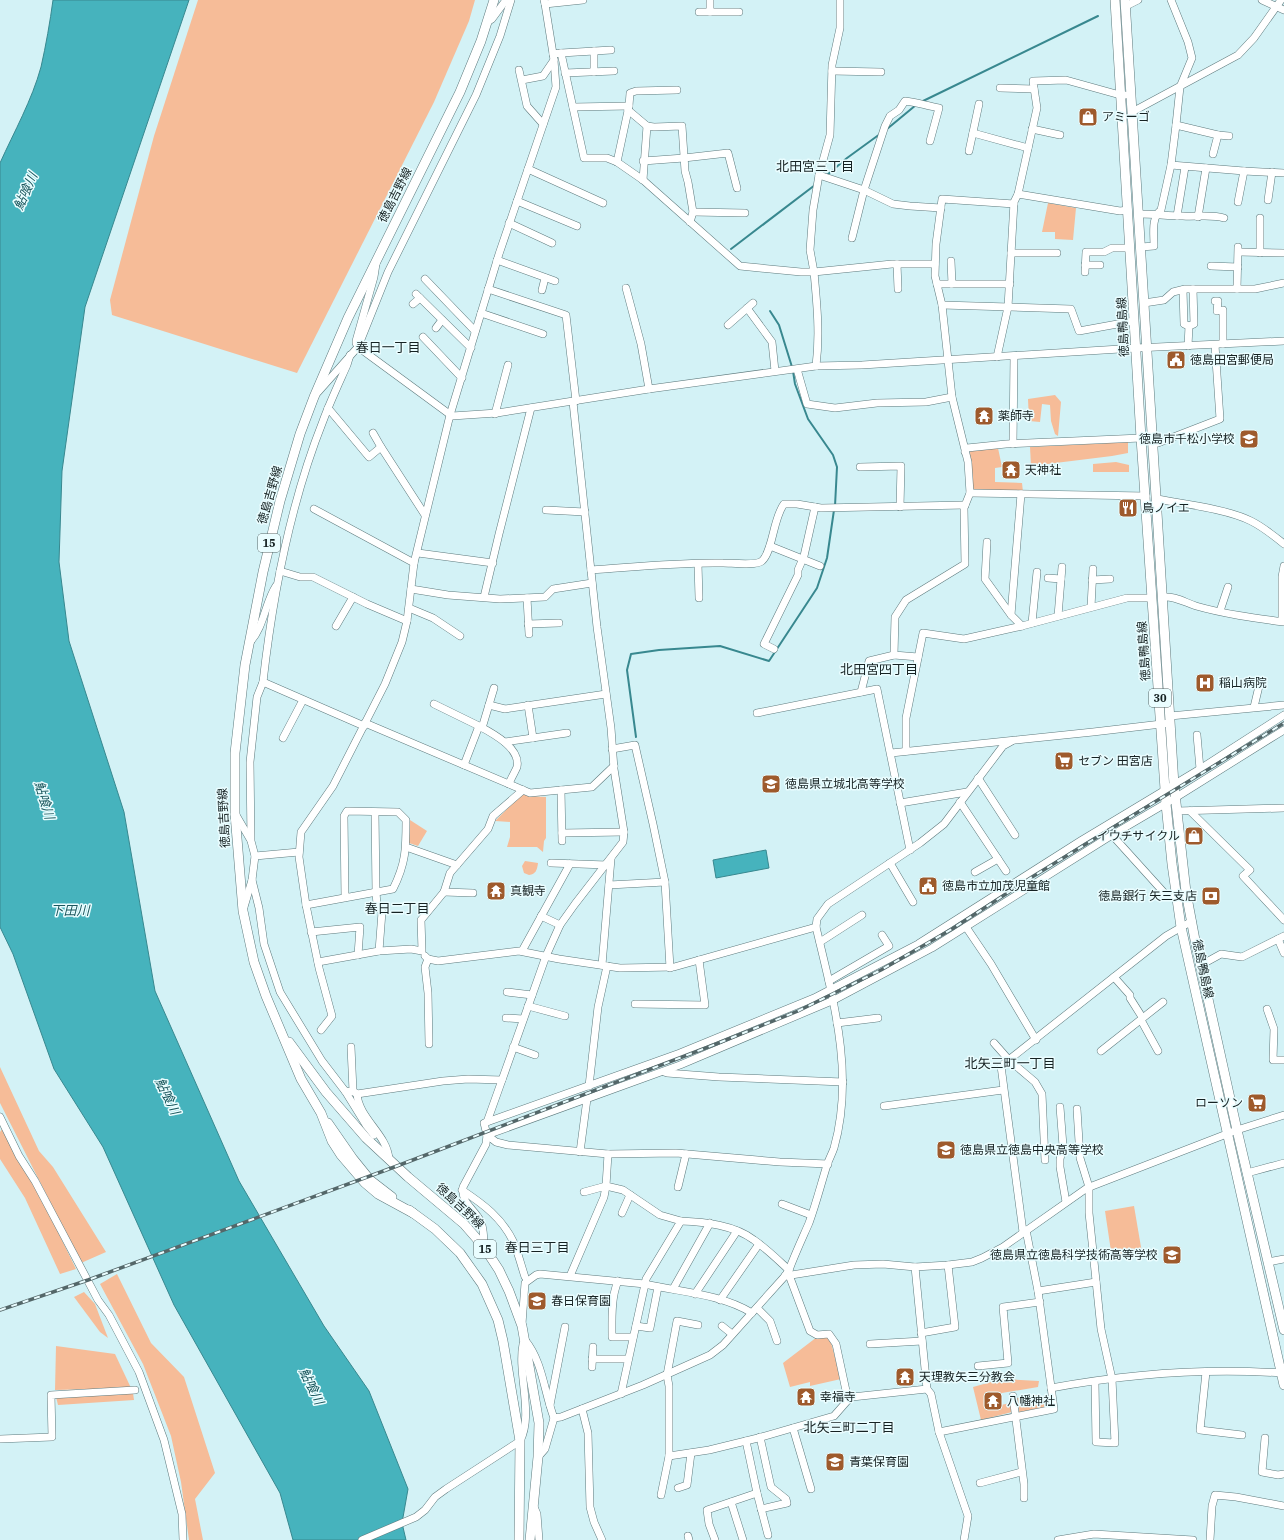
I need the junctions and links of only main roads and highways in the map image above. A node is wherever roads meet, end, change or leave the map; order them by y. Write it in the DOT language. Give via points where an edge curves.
graph roads {
  1 [pos="494,0"];
  2 [pos="1115,0"];
  3 [pos="1125,3"];
  4 [pos="1167,721"];
  5 [pos="280,1030"];
  6 [pos="1284,1330"];
  7 [pos="1283,1374"];
  8 [pos="1284,1385"];
  9 [pos="519,1540"];
  10 [pos="530,1540"];
  1 -- 5 [label="main road, 徳島吉野線 / 15" via="474,60 460,92 377,257 314,396 280,501 263,572 245,665 236,746 235,814 242,911 254,962"];
  2 -- 4 [label="main road, 徳島鴨島線 / 30" via="1152,598"];
  3 -- 4 [label="main road, 徳島鴨島線 / 30" via="1163,597"];
  4 -- 6 [label="main road, 徳島鴨島線 / 30" via="1186,892 1200,965"];
  4 -- 7 [label="main road, 徳島鴨島線 / 30" via="1165,790 1181,927"];
  5 -- 9 [label="main road, 徳島吉野線 / 15" via="301,1079 341,1155 378,1194 413,1213 435,1229 460,1253 489,1299 503,1341 520,1441"];
  5 -- 10 [label="main road, 徳島吉野線 / 15" via="348,1119 389,1159 459,1219 484,1247 509,1291 522,1326 538,1418 538,1456"];
  7 -- 8 [label="main road, 徳島鴨島線 / 30"];
}
